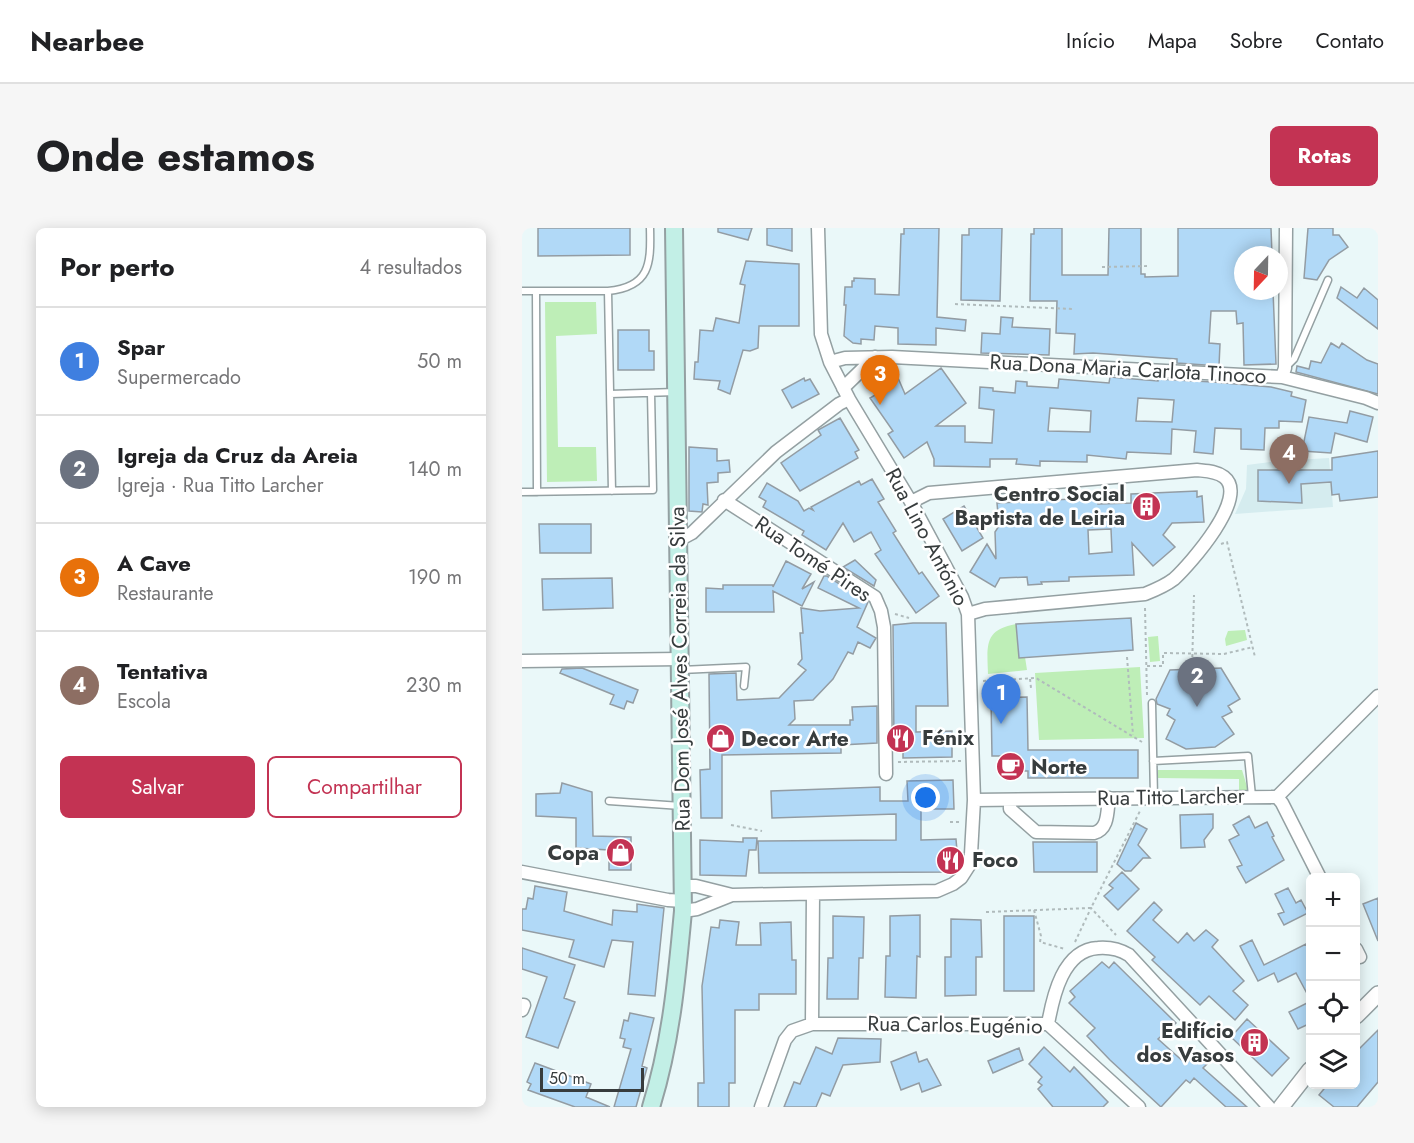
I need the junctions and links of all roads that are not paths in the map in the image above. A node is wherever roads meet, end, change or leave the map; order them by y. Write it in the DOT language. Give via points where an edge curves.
graph roads {
  1 [pos="650,228"];
  2 [pos="674,228"];
  3 [pos="818,228"];
  4 [pos="1286,228"];
  5 [pos="1328,280"];
  6 [pos="522,291"];
  7 [pos="536,291"];
  8 [pos="608,291"];
  9 [pos="875,357"];
  10 [pos="830,362"];
  11 [pos="1283,373"];
  12 [pos="676,392"];
  13 [pos="651,393"];
  14 [pos="610,394"];
  15 [pos="846,394"];
  16 [pos="1378,403"];
  17 [pos="612,491"];
  18 [pos="522,492"];
  19 [pos="537,492"];
  20 [pos="724,500"];
  21 [pos="910,502"];
  22 [pos="679,540"];
  23 [pos="968,614"];
  24 [pos="522,661"];
  25 [pos="680,664"];
  26 [pos="744,686"];
  27 [pos="1378,696"];
  28 [pos="1150,704"];
  29 [pos="1153,761"];
  30 [pos="886,774"];
  31 [pos="1252,796"];
  32 [pos="1150,797"];
  33 [pos="1277,797"];
  34 [pos="1109,798"];
  35 [pos="974,800"];
  36 [pos="1010,800"];
  37 [pos="609,801"];
  38 [pos="682,807"];
  39 [pos="522,872"];
  40 [pos="1317,873"];
  41 [pos="813,894"];
  42 [pos="732,895"];
  43 [pos="683,899"];
  44 [pos="1378,994"];
  45 [pos="522,1005"];
  46 [pos="522,1010"];
  47 [pos="1360,1012"];
  48 [pos="812,1024"];
  49 [pos="1048,1024"];
  50 [pos="1306,1076"];
  51 [pos="651,1107"];
  52 [pos="761,1107"];
  53 [pos="1139,1107"];
  54 [pos="1269,1107"];
  55 [pos="1281,1107"];
  1 -- 8 [label="lane" via="648,269 638,283"];
  2 -- 12 [label="main road, Rua Dom José Alves Correia da Silva"];
  3 -- 10 [label="street, Rua Lino António" via="820,324"];
  4 -- 11 [label="street"];
  5 -- 11 [label="lane" via="1294,359"];
  6 -- 7 [label="lane"];
  7 -- 8 [label="lane"];
  7 -- 19 [label="lane"];
  8 -- 14 [label="lane"];
  9 -- 10 [label="street, Rua Dona Maria Carlota Tinoco"];
  9 -- 11 [label="street, Rua Dona Maria Carlota Tinoco"];
  9 -- 15 [label="street"];
  10 -- 15 [label="street, Rua Lino António"];
  11 -- 16 [label="street, Rua Dona Maria Carlota Tinoco"];
  12 -- 13 [label="lane"];
  12 -- 22 [label="main road, Rua Dom José Alves Correia da Silva"];
  13 -- 14 [label="lane"];
  13 -- 17 [label="lane" via="653,490"];
  14 -- 17 [label="lane"];
  15 -- 20 [label="street"];
  15 -- 21 [label="street, Rua Lino António"];
  17 -- 19 [label="lane"];
  18 -- 19 [label="lane"];
  20 -- 22 [label="street" via="692,533"];
  20 -- 30 [label="street, Rua Tomé Pires" via="875,597 884,627"];
  21 -- 23 [label="street, Rua Lino António"];
  21 -- 23 [label="street" via="929,493 1197,470 1224,477 1232,490 1220,522 1174,579 1163,586 1145,594"];
  22 -- 25 [label="main road, Rua Dom José Alves Correia da Silva"];
  23 -- 35 [label="street, Rua Lino António"];
  24 -- 25 [label="street"];
  25 -- 26 [label="lane" via="746,667"];
  25 -- 38 [label="main road, Rua Dom José Alves Correia da Silva"];
  27 -- 33 [label="street"];
  28 -- 29 [label="lane"];
  29 -- 31 [label="lane" via="1248,756"];
  29 -- 32 [label="lane"];
  31 -- 32 [label="street, Rua Titto Larcher"];
  31 -- 33 [label="street, Rua Titto Larcher"];
  32 -- 34 [label="street, Rua Titto Larcher"];
  33 -- 40 [label="street"];
  34 -- 36 [label="street, Rua Titto Larcher"];
  34 -- 36 [label="street" via="1104,826 1094,833 1036,832 1010,809"];
  35 -- 36 [label="street, Rua Titto Larcher"];
  35 -- 41 [label="street, Rua Lino António" via="970,864 954,884 937,891"];
  37 -- 38 [label="lane"];
  38 -- 43 [label="main road, Rua Dom José Alves Correia da Silva"];
  39 -- 43 [label="street" via="668,900"];
  41 -- 42 [label="street, Rua Lino António"];
  41 -- 48 [label="street"];
  42 -- 43 [label="street, Rua Lino António" via="697,909"];
  42 -- 43 [label="street, Rua Lino António" via="696,886"];
  43 -- 51 [label="main road, Rua Dom José Alves Correia da Silva" via="675,993 665,1056"];
  44 -- 47 [label="street"];
  45 -- 46 [label="street"];
  48 -- 49 [label="street, Rua Carlos Eugénio"];
  48 -- 52 [label="street" via="792,1031 785,1040"];
  49 -- 53 [label="street, Rua Carlos Eugénio"];
  49 -- 54 [label="street" via="1059,983 1073,958 1093,948 1121,950"];
  50 -- 55 [label="street"];
}
